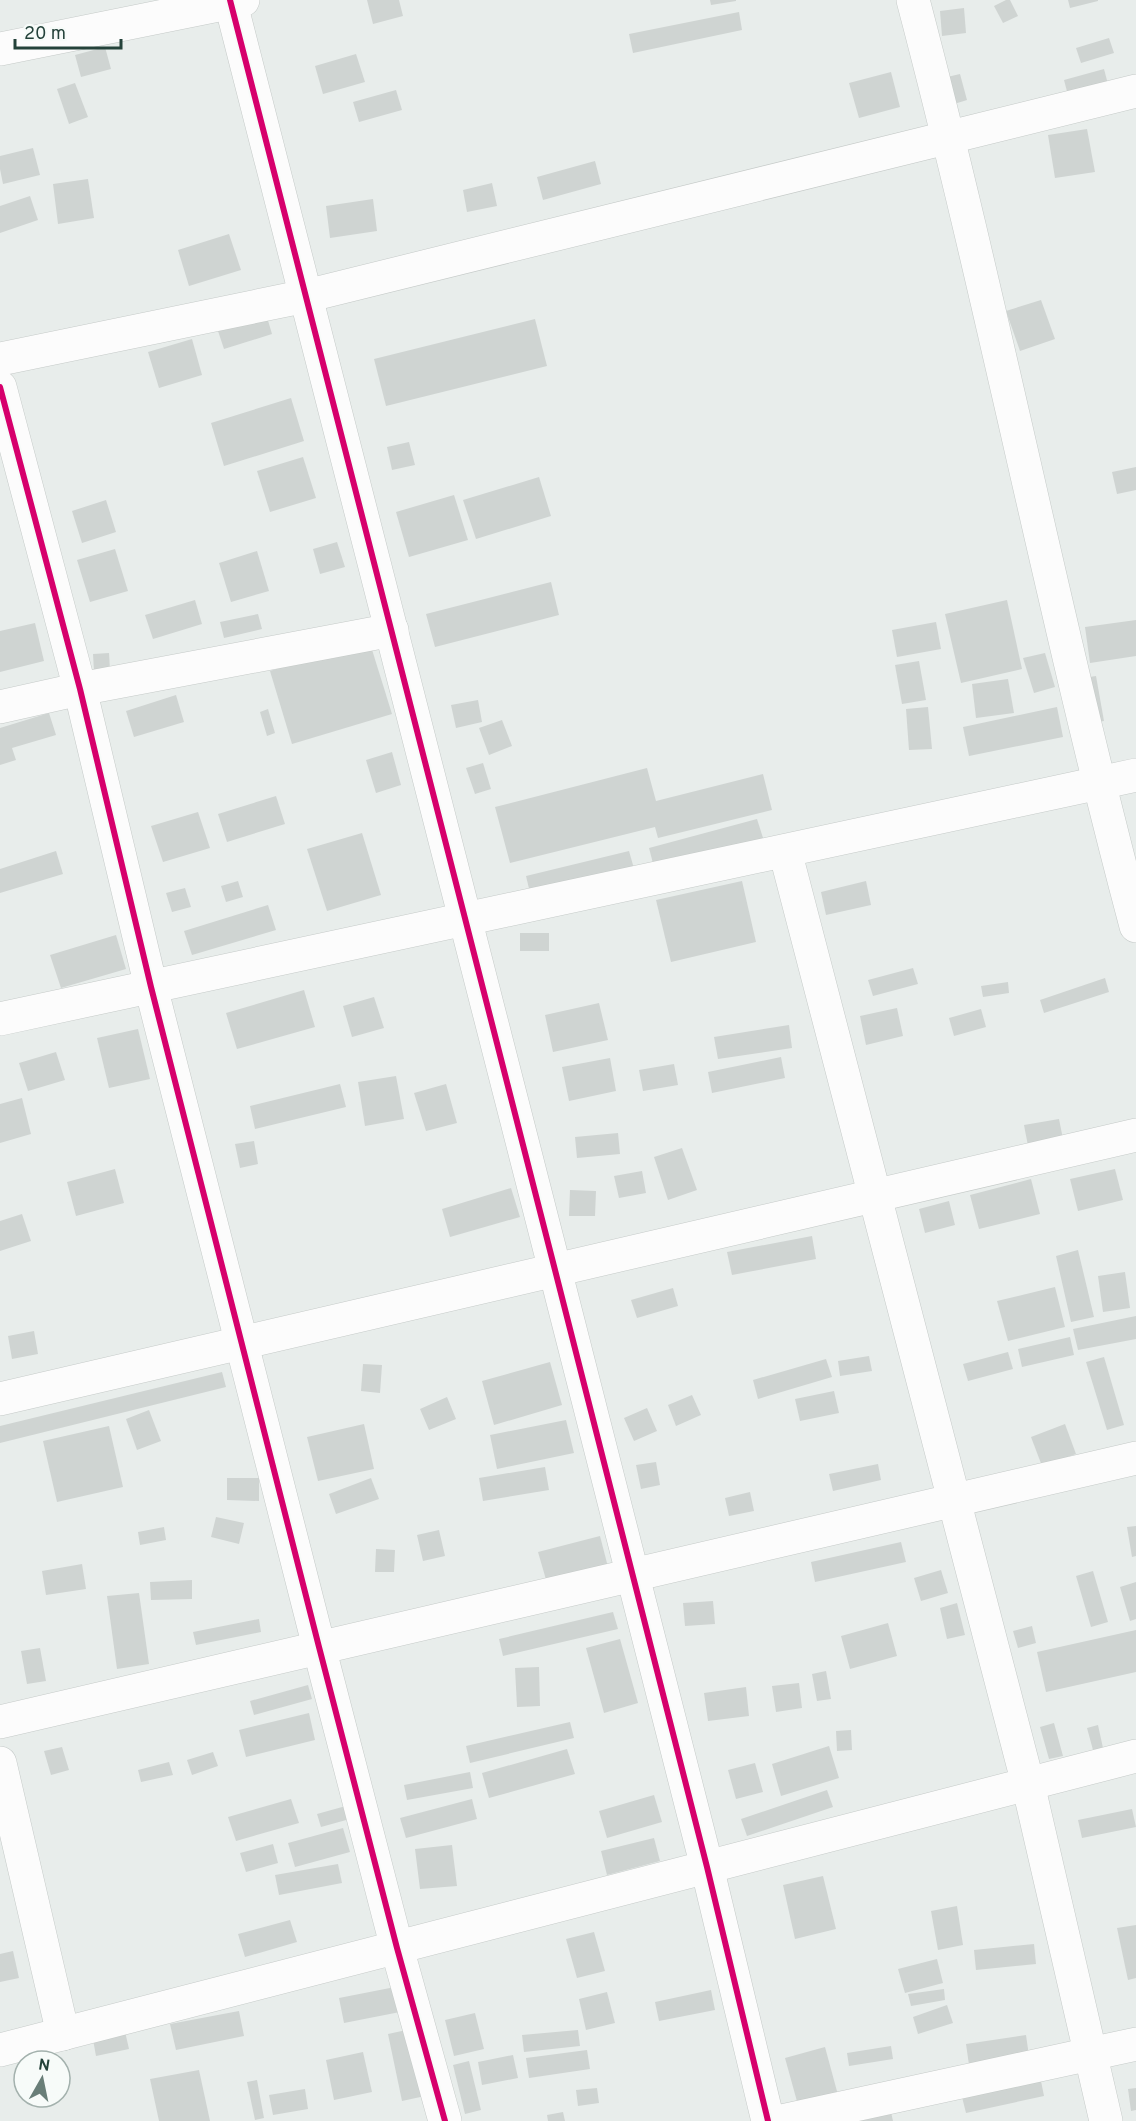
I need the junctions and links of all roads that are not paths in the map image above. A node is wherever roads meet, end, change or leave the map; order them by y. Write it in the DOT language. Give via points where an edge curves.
graph roads {
  1 [pos="913,0"];
  2 [pos="235,1"];
  3 [pos="0,49"];
  4 [pos="1136,91"];
  5 [pos="950,138"];
  6 [pos="306,296"];
  7 [pos="0,359"];
  8 [pos="0,387"];
  9 [pos="392,630"];
  10 [pos="80,689"];
  11 [pos="0,707"];
  12 [pos="1136,775"];
  13 [pos="1098,783"];
  14 [pos="785,851"];
  15 [pos="465,919"];
  16 [pos="1136,926"];
  17 [pos="151,987"];
  18 [pos="0,1019"];
  19 [pos="1136,1135"];
  20 [pos="875,1195"];
  21 [pos="555,1270"];
  22 [pos="242,1343"];
  23 [pos="0,1399"];
  24 [pos="1136,1458"];
  25 [pos="953,1500"];
  26 [pos="631,1575"];
  27 [pos="319,1647"];
  28 [pos="0,1722"];
  29 [pos="1136,1756"];
  30 [pos="0,1763"];
  31 [pos="1028,1784"];
  32 [pos="706,1867"];
  33 [pos="397,1947"];
  34 [pos="63,2034"];
  35 [pos="1136,2044"];
  36 [pos="0,2050"];
  37 [pos="1091,2053"];
  38 [pos="445,2121"];
  39 [pos="768,2121"];
  40 [pos="781,2121"];
  41 [pos="1106,2121"];
  1 -- 5 [label="street"];
  2 -- 3 [label="street"];
  2 -- 6 [label="street"];
  4 -- 5 [label="street"];
  5 -- 6 [label="street"];
  5 -- 13 [label="street"];
  6 -- 7 [label="street"];
  6 -- 9 [label="street"];
  8 -- 10 [label="street"];
  9 -- 10 [label="street"];
  9 -- 15 [label="street"];
  10 -- 11 [label="street"];
  10 -- 17 [label="street"];
  12 -- 13 [label="street"];
  13 -- 14 [label="street"];
  13 -- 16 [label="street"];
  14 -- 15 [label="street"];
  14 -- 20 [label="street"];
  15 -- 17 [label="street"];
  15 -- 21 [label="street"];
  17 -- 18 [label="street"];
  17 -- 22 [label="street"];
  19 -- 20 [label="street"];
  20 -- 21 [label="street"];
  20 -- 25 [label="street"];
  21 -- 22 [label="street"];
  21 -- 26 [label="street"];
  22 -- 23 [label="street"];
  22 -- 27 [label="street"];
  24 -- 25 [label="street"];
  25 -- 26 [label="street"];
  25 -- 31 [label="street"];
  26 -- 27 [label="street"];
  26 -- 32 [label="street"];
  27 -- 28 [label="street"];
  27 -- 33 [label="street"];
  29 -- 31 [label="street"];
  30 -- 34 [label="street"];
  31 -- 32 [label="street"];
  31 -- 37 [label="street"];
  32 -- 33 [label="street"];
  32 -- 39 [label="street"];
  33 -- 34 [label="street"];
  33 -- 38 [label="street"];
  34 -- 36 [label="street"];
  35 -- 37 [label="street"];
  37 -- 40 [label="street"];
  37 -- 41 [label="street"];
}
